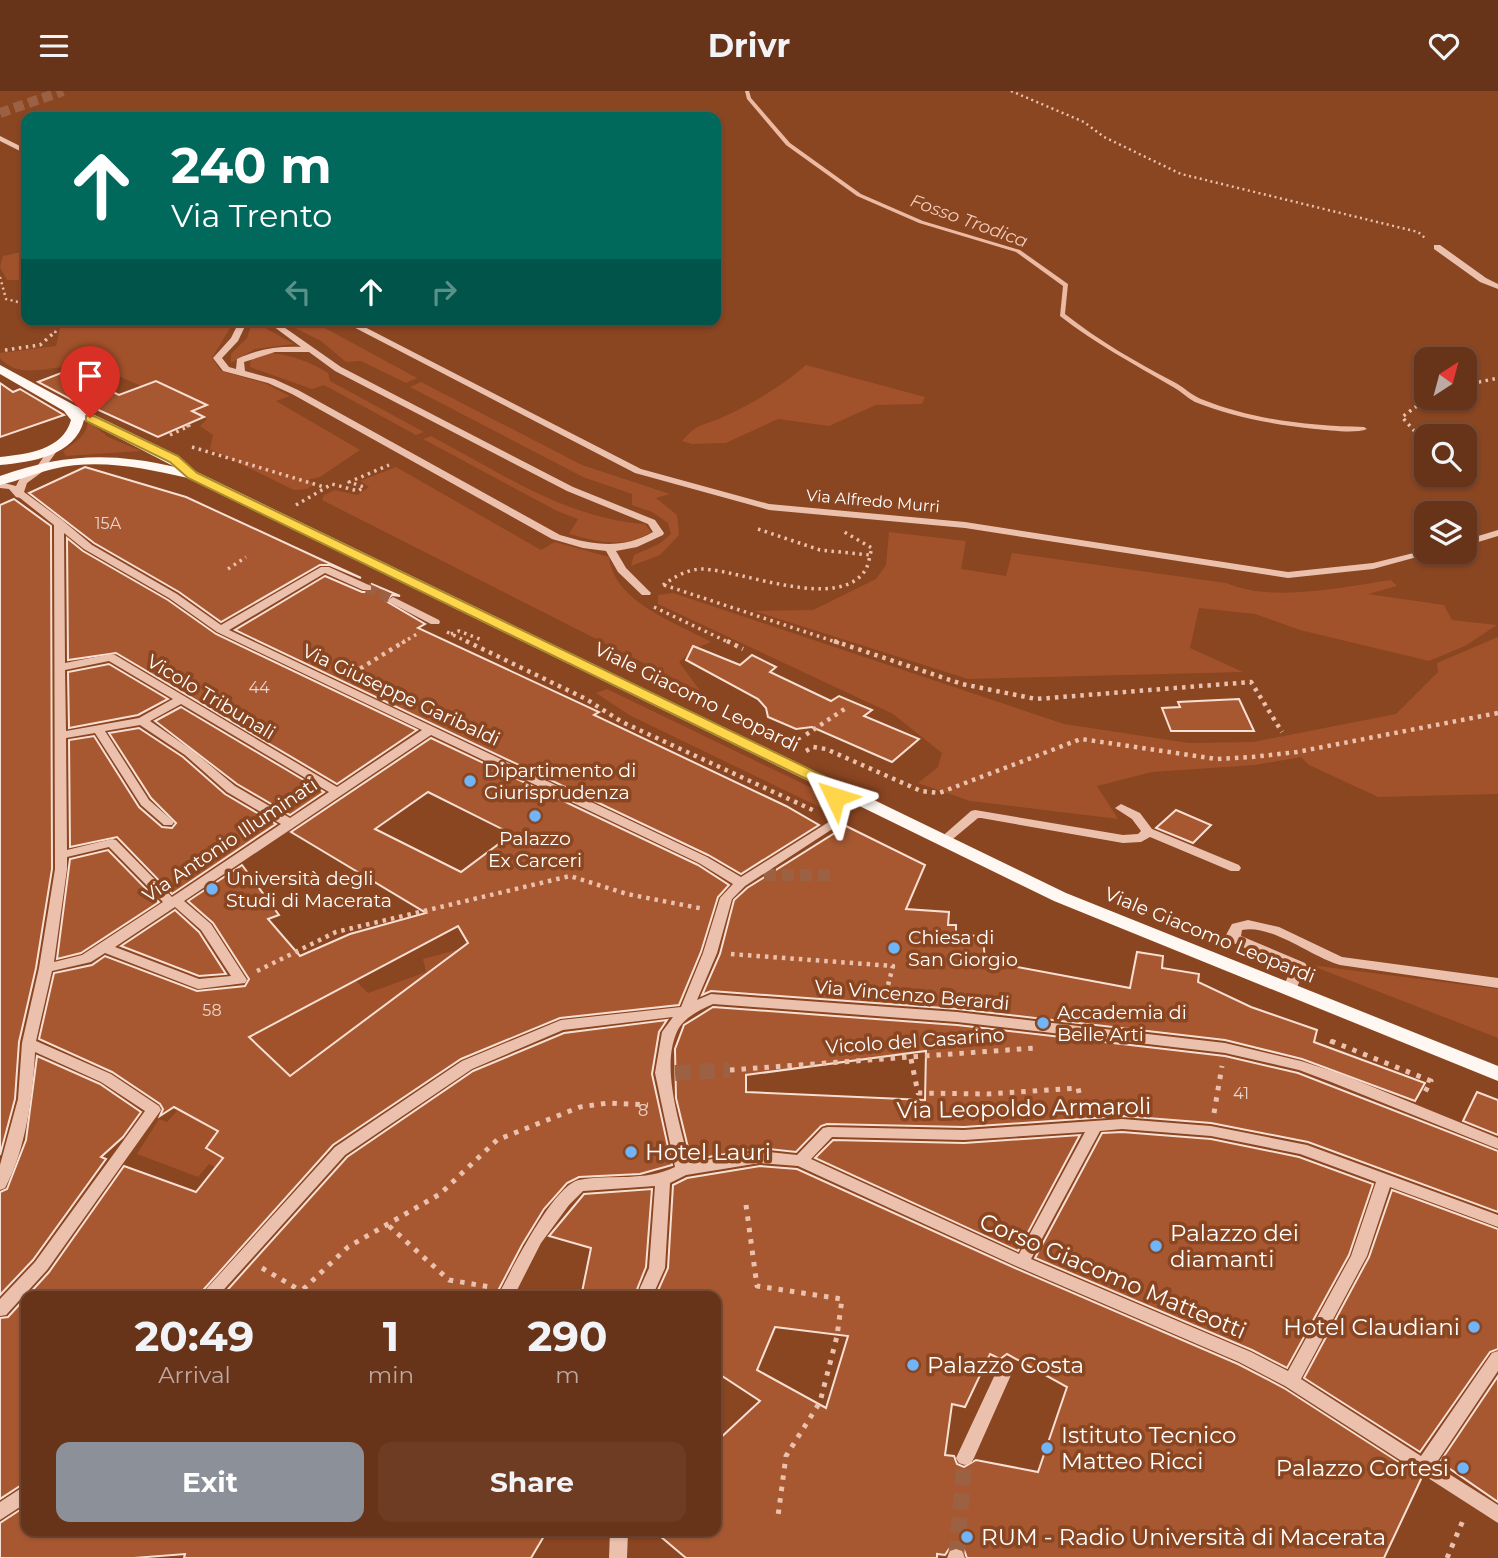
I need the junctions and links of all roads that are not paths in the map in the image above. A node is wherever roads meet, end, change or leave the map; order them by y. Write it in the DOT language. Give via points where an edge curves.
graph roads {
  1 [pos="0,138"];
  2 [pos="21,149"];
  3 [pos="1437,247"];
  4 [pos="1498,287"];
  5 [pos="241,326"];
  6 [pos="277,326"];
  7 [pos="356,326"];
  8 [pos="312,350"];
  9 [pos="0,369"];
  10 [pos="241,374"];
  11 [pos="69,408"];
  12 [pos="54,448"];
  13 [pos="0,461"];
  14 [pos="42,466"];
  15 [pos="193,475"];
  16 [pos="0,483"];
  17 [pos="0,491"];
  18 [pos="19,495"];
  19 [pos="59,522"];
  20 [pos="1498,533"];
  21 [pos="1477,539"];
  22 [pos="611,550"];
  23 [pos="1414,556"];
  24 [pos="367,588"];
  25 [pos="646,593"];
  26 [pos="393,600"];
  27 [pos="435,622"];
  28 [pos="221,629"];
  29 [pos="62,667"];
  30 [pos="179,700"];
  31 [pos="142,721"];
  32 [pos="98,729"];
  33 [pos="426,732"];
  34 [pos="63,735"];
  35 [pos="827,783"];
  36 [pos="337,792"];
  37 [pos="1121,808"];
  38 [pos="168,822"];
  39 [pos="289,823"];
  40 [pos="1148,832"];
  41 [pos="944,840"];
  42 [pos="61,855"];
  43 [pos="1235,868"];
  44 [pos="741,883"];
  45 [pos="173,902"];
  46 [pos="104,948"];
  47 [pos="46,968"];
  48 [pos="1498,983"];
  49 [pos="1289,989"];
  50 [pos="686,1011"];
  51 [pos="29,1043"];
  52 [pos="1498,1074"];
  53 [pos="1091,1128"];
  54 [pos="1498,1144"];
  55 [pos="800,1161"];
  56 [pos="683,1170"];
  57 [pos="1385,1179"];
  58 [pos="663,1180"];
  59 [pos="0,1184"];
  60 [pos="1498,1221"];
  61 [pos="1021,1262"];
  62 [pos="509,1290"];
  63 [pos="212,1291"];
  64 [pos="647,1291"];
  65 [pos="0,1310"];
  66 [pos="1498,1358"];
  67 [pos="1007,1366"];
  68 [pos="1291,1381"];
  69 [pos="965,1458"];
  70 [pos="1424,1466"];
  71 [pos="21,1497"];
  72 [pos="0,1512"];
  73 [pos="1498,1515"];
  74 [pos="619,1536"];
  75 [pos="618,1558"];
  1 -- 2 [label="street"];
  3 -- 4 [label="street"];
  5 -- 10 [label="street" via="217,358 226,369"];
  6 -- 8 [label="street"];
  7 -- 23 [label="street, Via Alfredo Murri" via="638,471 769,507 965,525 1288,575 1373,566"];
  8 -- 10 [label="street" via="260,351 240,361"];
  8 -- 22 [label="street" via="338,369 570,489 652,521 659,533 642,545"];
  9 -- 11 [label="main road"];
  10 -- 22 [label="street" via="271,380 556,537"];
  11 -- 12 [label="main road" via="77,415 78,426"];
  11 -- 15 [label="main road" via="174,459"];
  12 -- 13 [label="main road"];
  12 -- 14 [label="street"];
  14 -- 15 [label="main road" via="83,458 111,459"];
  14 -- 16 [label="main road"];
  14 -- 18 [label="street" via="22,482"];
  15 -- 35 [label="main road, Viale Giacomo Leopardi"];
  16 -- 18 [label="street, Via Giuseppe Garibaldi"];
  17 -- 18 [label="street"];
  18 -- 19 [label="street, Via Giuseppe Garibaldi"];
  19 -- 28 [label="street, Via Giuseppe Garibaldi" via="88,547"];
  19 -- 29 [label="street"];
  20 -- 21 [label="street"];
  22 -- 25 [label="street" via="622,570"];
  24 -- 28 [label="street" via="325,569"];
  26 -- 27 [label="street"];
  28 -- 33 [label="street, Via Giuseppe Garibaldi"];
  29 -- 30 [label="street, Vicolo Tribunali" via="111,657"];
  29 -- 34 [label="street"];
  30 -- 31 [label="street"];
  30 -- 36 [label="street, Vicolo Tribunali"];
  31 -- 32 [label="street"];
  31 -- 39 [label="street" via="231,789"];
  32 -- 34 [label="street"];
  32 -- 38 [label="street" via="145,802"];
  33 -- 36 [label="street, Via Antonio Illuminati"];
  33 -- 44 [label="street, Via Giuseppe Garibaldi" via="703,860"];
  34 -- 42 [label="street"];
  35 -- 41 [label="main road, Viale Giacomo Leopardi"];
  35 -- 44 [label="street" via="843,811 836,822"];
  36 -- 39 [label="street, Via Antonio Illuminati"];
  37 -- 40 [label="street" via="1136,815"];
  39 -- 45 [label="street, Via Antonio Illuminati"];
  40 -- 41 [label="street" via="1141,838 1123,839 975,814"];
  40 -- 43 [label="street"];
  41 -- 49 [label="main road, Viale Giacomo Leopardi" via="1060,897"];
  42 -- 45 [label="street" via="112,843"];
  42 -- 47 [label="street"];
  44 -- 50 [label="street" via="726,898"];
  45 -- 46 [label="street, Via Antonio Illuminati"];
  45 -- 46 [label="street" via="205,927 240,980 198,984"];
  46 -- 47 [label="street, Via Antonio Illuminati" via="86,959"];
  47 -- 51 [label="street"];
  48 -- 49 [label="street" via="1340,961 1260,924 1237,927 1236,939 1300,966"];
  49 -- 52 [label="main road, Viale Giacomo Leopardi"];
  50 -- 54 [label="street, Via Vincenzo Berardi" via="711,999 1058,1026 1225,1048 1301,1066"];
  50 -- 56 [label="street" via="668,1032 666,1102"];
  50 -- 63 [label="street, Via Vincenzo Berardi" via="561,1025 467,1065 340,1151"];
  51 -- 59 [label="street" via="25,1099"];
  51 -- 65 [label="street" via="106,1078 154,1110 41,1266"];
  53 -- 55 [label="street, Via Leopoldo Armaroli" via="964,1135 828,1132"];
  53 -- 57 [label="street, Via Leopoldo Armaroli" via="1122,1124 1211,1131 1301,1149"];
  53 -- 61 [label="street"];
  55 -- 56 [label="street, Corso Giacomo Matteotti" via="760,1157"];
  55 -- 61 [label="street, Corso Giacomo Matteotti"];
  56 -- 58 [label="street, Corso Giacomo Matteotti"];
  57 -- 60 [label="street, Via Leopoldo Armaroli"];
  57 -- 68 [label="street" via="1359,1257"];
  58 -- 62 [label="street" via="579,1187 535,1239"];
  58 -- 64 [label="street" via="657,1268"];
  61 -- 68 [label="street, Corso Giacomo Matteotti"];
  66 -- 70 [label="street"];
  67 -- 69 [label="street"];
  68 -- 70 [label="street, Corso Giacomo Matteotti"];
  70 -- 73 [label="street, Corso Giacomo Matteotti"];
  71 -- 72 [label="street"];
  74 -- 75 [label="street"];
}
